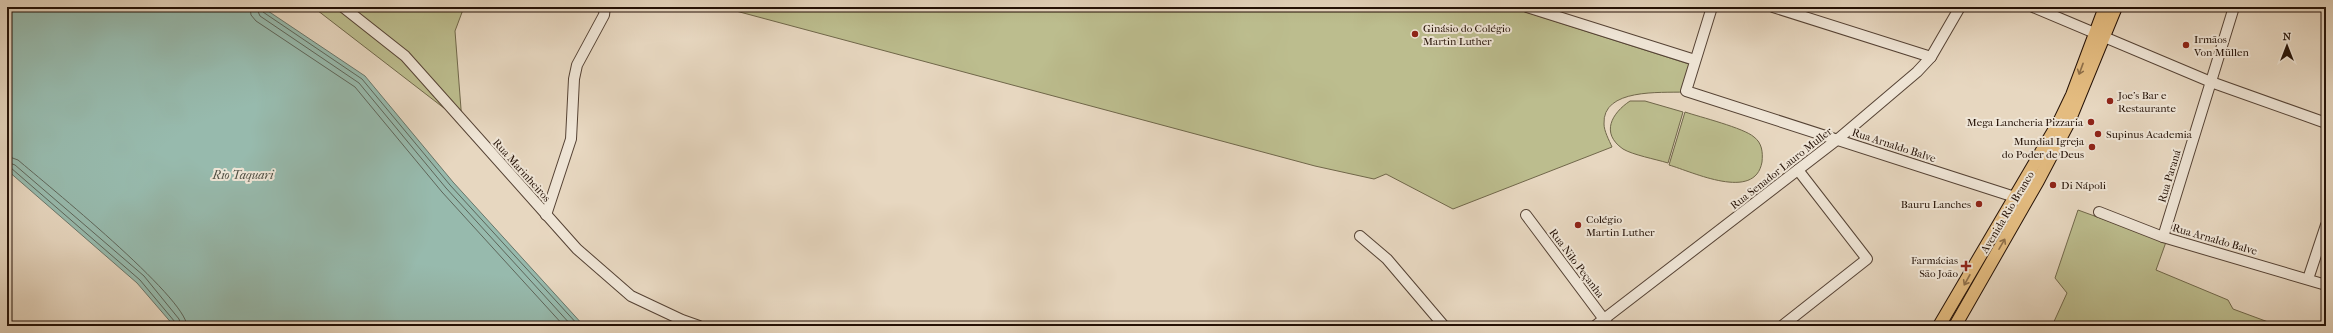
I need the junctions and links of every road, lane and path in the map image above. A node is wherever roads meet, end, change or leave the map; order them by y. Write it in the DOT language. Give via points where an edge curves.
graph roads {
  1 [pos="343,7"];
  2 [pos="605,7"];
  3 [pos="1527,7"];
  4 [pos="1712,7"];
  5 [pos="1773,7"];
  6 [pos="1960,7"];
  7 [pos="2033,7"];
  8 [pos="2105,7"];
  9 [pos="2116,7"];
  10 [pos="2234,7"];
  11 [pos="2100,35"];
  12 [pos="1931,57"];
  13 [pos="1695,60"];
  14 [pos="2211,82"];
  15 [pos="2326,123"];
  16 [pos="1838,140"];
  17 [pos="1798,170"];
  18 [pos="2021,200"];
  19 [pos="2099,212"];
  20 [pos="546,215"];
  21 [pos="1526,215"];
  22 [pos="2326,225"];
  23 [pos="1360,236"];
  24 [pos="2163,236"];
  25 [pos="2308,279"];
  26 [pos="2326,285"];
  27 [pos="1606,323"];
  28 [pos="699,326"];
  29 [pos="1444,326"];
  30 [pos="1595,326"];
  31 [pos="1782,326"];
  32 [pos="1939,326"];
  33 [pos="1955,326"];
  1 -- 20 [label="street, Rua Marinheiros" via="405,56"];
  2 -- 20 [label="street" via="604,15 577,65 571,139"];
  3 -- 13 [label="street"];
  4 -- 13 [label="street"];
  5 -- 12 [label="street"];
  6 -- 12 [label="street, Rua Senador Lauro Muller"];
  7 -- 11 [label="street"];
  8 -- 11 [label="main road, Avenida Rio Branco"];
  9 -- 11 [label="main road, Avenida Rio Branco"];
  10 -- 14 [label="street, Rua Paraná"];
  11 -- 14 [label="street"];
  11 -- 18 [label="main road, Avenida Rio Branco" via="2068,124"];
  12 -- 16 [label="street, Rua Senador Lauro Muller"];
  13 -- 16 [label="street, Rua Arnaldo Balve" via="1686,91"];
  14 -- 15 [label="street"];
  14 -- 24 [label="street, Rua Paraná"];
  16 -- 17 [label="street, Rua Senador Lauro Muller"];
  16 -- 18 [label="street, Rua Arnaldo Balve"];
  17 -- 27 [label="street, Rua Senador Lauro Muller"];
  17 -- 31 [label="street" via="1867,259"];
  18 -- 32 [label="main road, Avenida Rio Branco, one-way"];
  33 -- 18 [label="main road, Avenida Rio Branco, one-way"];
  19 -- 24 [label="street, Rua Arnaldo Balve"];
  20 -- 28 [label="street, Rua Marinheiros" via="577,249 631,296"];
  21 -- 27 [label="street, Rua Nilo Peçanha"];
  22 -- 25 [label="street"];
  23 -- 29 [label="street" via="1387,259"];
  24 -- 25 [label="street, Rua Arnaldo Balve"];
  25 -- 26 [label="street, Rua Arnaldo Balve"];
  27 -- 30 [label="street, Rua Senador Lauro Muller"];
}
